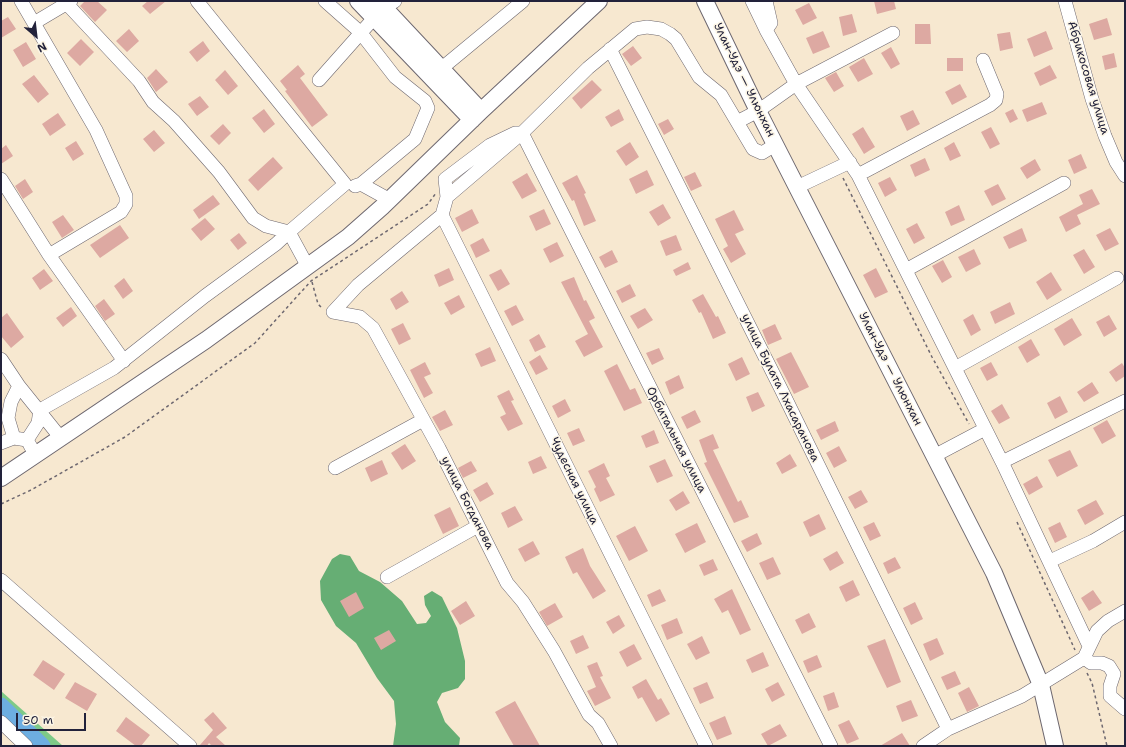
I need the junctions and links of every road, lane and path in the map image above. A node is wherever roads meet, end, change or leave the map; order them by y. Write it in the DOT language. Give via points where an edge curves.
graph roads {
  1 [pos="21,1"];
  2 [pos="197,1"];
  3 [pos="325,1"];
  4 [pos="358,1"];
  5 [pos="523,1"];
  6 [pos="599,1"];
  7 [pos="705,1"];
  8 [pos="752,1"];
  9 [pos="766,1"];
  10 [pos="1065,1"];
  11 [pos="69,2"];
  12 [pos="383,7"];
  13 [pos="34,23"];
  14 [pos="766,30"];
  15 [pos="360,32"];
  16 [pos="893,33"];
  17 [pos="610,49"];
  18 [pos="983,60"];
  19 [pos="442,68"];
  20 [pos="319,80"];
  21 [pos="796,84"];
  22 [pos="758,111"];
  23 [pos="477,115"];
  24 [pos="737,122"];
  25 [pos="522,133"];
  26 [pos="775,145"];
  27 [pos="850,162"];
  28 [pos="837,168"];
  29 [pos="858,175"];
  30 [pos="1125,176"];
  31 [pos="1,179"];
  32 [pos="445,179"];
  33 [pos="1064,183"];
  34 [pos="345,184"];
  35 [pos="362,184"];
  36 [pos="797,187"];
  37 [pos="447,197"];
  38 [pos="390,200"];
  39 [pos="442,215"];
  40 [pos="289,232"];
  41 [pos="49,255"];
  42 [pos="906,270"];
  43 [pos="310,274"];
  44 [pos="1117,278"];
  45 [pos="332,312"];
  46 [pos="1,359"];
  47 [pos="124,361"];
  48 [pos="954,368"];
  49 [pos="19,386"];
  50 [pos="1125,401"];
  51 [pos="40,410"];
  52 [pos="424,420"];
  53 [pos="980,432"];
  54 [pos="60,438"];
  55 [pos="20,439"];
  56 [pos="1,443"];
  57 [pos="35,454"];
  58 [pos="934,456"];
  59 [pos="1002,462"];
  60 [pos="335,468"];
  61 [pos="1,478"];
  62 [pos="1,504"];
  63 [pos="1015,518"];
  64 [pos="1125,522"];
  65 [pos="478,526"];
  66 [pos="1050,561"];
  67 [pos="387,577"];
  68 [pos="1,580"];
  69 [pos="1125,610"];
  70 [pos="1090,646"];
  71 [pos="1082,659"];
  72 [pos="1041,685"];
  73 [pos="1125,709"];
  74 [pos="1,722"];
  75 [pos="948,729"];
  76 [pos="26,746"];
  77 [pos="190,746"];
  78 [pos="612,746"];
  79 [pos="706,746"];
  80 [pos="831,746"];
  81 [pos="923,746"];
  82 [pos="1055,746"];
  83 [pos="1107,746"];
  1 -- 13 [label="street"];
  2 -- 34 [label="street"];
  3 -- 15 [label="street"];
  4 -- 12 [label="main road"];
  5 -- 19 [label="street"];
  6 -- 23 [label="main road"];
  7 -- 22 [label="main road, Улан-Удэ — Улюнхан"];
  8 -- 14 [label="street"];
  9 -- 14 [label="street" via="771,23"];
  10 -- 30 [label="street, Абрикосовая улица" via="1094,107"];
  11 -- 13 [label="street"];
  11 -- 40 [label="street" via="139,81 154,102 174,120 219,172 253,218 266,226"];
  12 -- 15 [label="street"];
  12 -- 19 [label="main road"];
  12 -- 23 [label="main road"];
  13 -- 41 [label="street" via="96,130 126,196 126,204 121,212"];
  14 -- 21 [label="street"];
  15 -- 20 [label="street"];
  15 -- 35 [label="street" via="395,77 425,101 428,108 415,139"];
  16 -- 21 [label="street"];
  17 -- 24 [label="street" via="635,30 661,29 670,34 676,39 699,77 721,95"];
  17 -- 25 [label="street"];
  17 -- 75 [label="street, улица Булата Лхасаранова"];
  18 -- 29 [label="street" via="997,94 996,100"];
  19 -- 23 [label="main road"];
  21 -- 22 [label="street"];
  21 -- 27 [label="street" via="837,147"];
  22 -- 24 [label="street"];
  22 -- 26 [label="main road, Улан-Удэ — Улюнхан"];
  23 -- 38 [label="main road"];
  24 -- 26 [label="street" via="756,152 762,153"];
  25 -- 32 [label="street" via="515,133 490,145"];
  25 -- 37 [label="street"];
  25 -- 80 [label="street, Орбитальная улица"];
  26 -- 36 [label="main road, Улан-Удэ — Улюнхан"];
  27 -- 28 [label="street"];
  27 -- 29 [label="street"];
  28 -- 36 [label="street"];
  28 -- 53 [label="path" via="932,357"];
  29 -- 42 [label="street"];
  31 -- 41 [label="street"];
  32 -- 37 [label="street"];
  32 -- 43 [label="path" via="428,204"];
  33 -- 42 [label="street"];
  34 -- 35 [label="street"];
  34 -- 40 [label="street"];
  35 -- 38 [label="street"];
  36 -- 58 [label="main road, Улан-Удэ — Улюнхан"];
  37 -- 39 [label="street"];
  38 -- 43 [label="main road"];
  39 -- 45 [label="street" via="358,285"];
  39 -- 79 [label="street, Чудесная улица"];
  40 -- 43 [label="street"];
  40 -- 47 [label="street"];
  41 -- 47 [label="street"];
  42 -- 48 [label="street"];
  43 -- 45 [label="path" via="318,304 325,311"];
  43 -- 54 [label="main road"];
  43 -- 62 [label="path" via="255,343 125,437"];
  44 -- 48 [label="street"];
  45 -- 52 [label="street, улица Богданова" via="360,317 373,328"];
  46 -- 49 [label="street"];
  47 -- 51 [label="street"];
  48 -- 53 [label="street"];
  49 -- 51 [label="street"];
  49 -- 55 [label="street" via="8,418"];
  50 -- 59 [label="street"];
  51 -- 54 [label="street"];
  51 -- 55 [label="street" via="38,423"];
  52 -- 60 [label="street"];
  52 -- 65 [label="street, улица Богданова"];
  53 -- 58 [label="street"];
  53 -- 59 [label="street"];
  54 -- 57 [label="main road"];
  55 -- 56 [label="street"];
  55 -- 57 [label="street"];
  57 -- 61 [label="main road"];
  58 -- 72 [label="main road, Улан-Удэ — Улюнхан" via="994,573"];
  59 -- 66 [label="street"];
  63 -- 71 [label="path"];
  64 -- 66 [label="street" via="1093,541"];
  65 -- 67 [label="street"];
  65 -- 78 [label="street, улица Богданова" via="507,583 523,602 554,651 589,715"];
  66 -- 70 [label="street"];
  68 -- 77 [label="street"];
  69 -- 70 [label="street" via="1097,631"];
  70 -- 71 [label="street"];
  71 -- 72 [label="street"];
  71 -- 73 [label="street" via="1106,664 1112,670 1114,678 1110,686 1110,696"];
  71 -- 83 [label="path" via="1092,683"];
  72 -- 75 [label="street" via="1015,700"];
  72 -- 82 [label="main road, Улан-Удэ — Улюнхан"];
  74 -- 76 [label="street"];
  75 -- 81 [label="street"];
}
